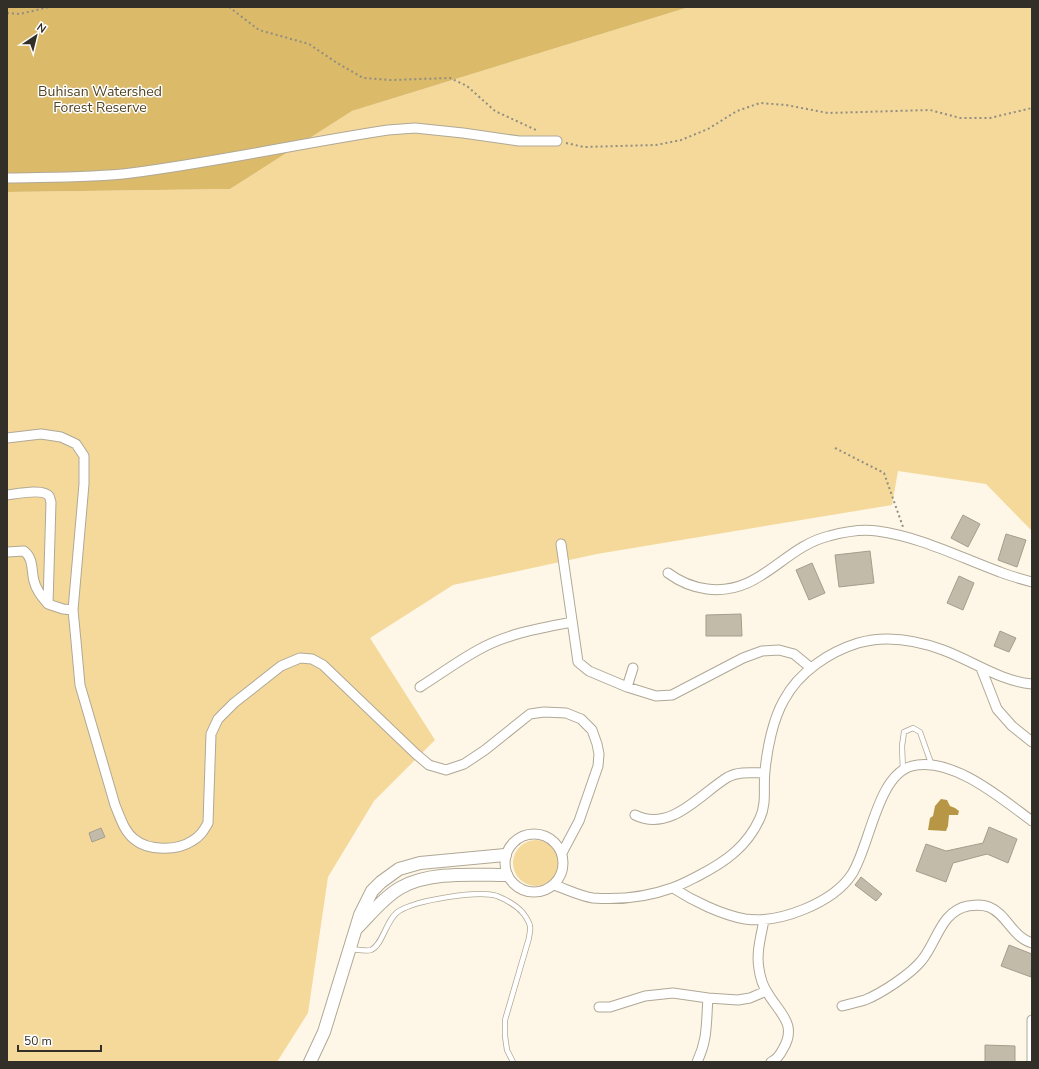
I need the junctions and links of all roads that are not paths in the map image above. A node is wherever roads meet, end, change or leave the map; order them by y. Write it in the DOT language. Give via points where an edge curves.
graph roads {
  1 [pos="557,141"];
  2 [pos="7,178"];
  3 [pos="7,438"];
  4 [pos="7,495"];
  5 [pos="561,544"];
  6 [pos="7,552"];
  7 [pos="668,572"];
  8 [pos="1032,582"];
  9 [pos="48,604"];
  10 [pos="73,610"];
  11 [pos="572,622"];
  12 [pos="633,668"];
  13 [pos="811,668"];
  14 [pos="981,668"];
  15 [pos="1032,684"];
  16 [pos="420,687"];
  17 [pos="627,687"];
  18 [pos="1032,742"];
  19 [pos="931,764"];
  20 [pos="903,770"];
  21 [pos="764,773"];
  22 [pos="635,815"];
  23 [pos="1032,821"];
  24 [pos="562,853"];
  25 [pos="505,855"];
  26 [pos="506,875"];
  27 [pos="554,885"];
  28 [pos="673,888"];
  29 [pos="764,920"];
  30 [pos="356,929"];
  31 [pos="1032,943"];
  32 [pos="349,949"];
  33 [pos="766,992"];
  34 [pos="708,998"];
  35 [pos="842,1006"];
  36 [pos="599,1007"];
  37 [pos="1032,1020"];
  38 [pos="774,1061"];
  39 [pos="310,1062"];
  40 [pos="513,1062"];
  41 [pos="696,1062"];
  42 [pos="1032,1062"];
  1 -- 2 [label="street" via="520,141 415,128 388,130 130,173"];
  3 -- 10 [label="street" via="41,434 61,437 76,444 84,456"];
  4 -- 9 [label="street" via="45,492 50,496"];
  5 -- 11 [label="street"];
  6 -- 9 [label="street" via="24,551 29,555 34,582"];
  7 -- 8 [label="street" via="686,584 719,590 757,579 786,557 827,536 876,531 938,547 1002,573"];
  9 -- 10 [label="street"];
  10 -- 24 [label="street" via="80,685 97,745 121,821 128,833 143,845 154,848 181,846 192,842 204,831 208,823 211,734 218,719 281,666 300,658 312,659 324,665 416,754 429,765 446,770 464,764 530,714 566,713 581,720 592,730 599,754 598,766 579,821"];
  11 -- 16 [label="street" via="529,630 499,640 478,650"];
  11 -- 17 [label="street" via="578,662 589,671"];
  12 -- 17 [label="street"];
  13 -- 14 [label="street" via="836,652 859,643 886,639 912,640 944,650"];
  13 -- 17 [label="street" via="794,654 778,650 762,651 672,694 656,696"];
  13 -- 21 [label="street" via="784,700 774,726"];
  14 -- 15 [label="street" via="1019,683"];
  14 -- 18 [label="street" via="997,709 1012,726"];
  19 -- 20 [label="street" via="911,766"];
  19 -- 20 [label="lane" via="920,732 913,728 904,732"];
  19 -- 23 [label="street" via="949,768 982,785"];
  20 -- 29 [label="street" via="888,786 858,862 852,874 841,886 811,907"];
  21 -- 22 [label="street" via="738,773 728,777 675,814 656,820 644,820"];
  21 -- 28 [label="street" via="764,801 760,818 750,836 734,854 718,866"];
  24 -- 25 [label="street" via="550,837 530,833 517,838"];
  24 -- 27 [label="street" via="563,870"];
  25 -- 26 [label="street"];
  25 -- 30 [label="street" via="420,863 399,869 372,891 364,904"];
  26 -- 27 [label="street" via="515,886 528,891 535,892"];
  26 -- 30 [label="street" via="472,874 417,880 389,896"];
  27 -- 28 [label="street" via="592,897 609,898 645,896"];
  28 -- 29 [label="street" via="699,903 720,911 745,919"];
  29 -- 33 [label="street" via="758,955"];
  30 -- 32 [label="street"];
  31 -- 35 [label="street" via="1019,937 1000,914 990,907 977,904 965,907 953,913 944,922 922,960 911,971 880,993"];
  32 -- 39 [label="street" via="324,1032"];
  32 -- 40 [label="lane" via="370,950 376,947 391,918 408,906 440,899 479,895 496,896 509,902 520,910 530,926 529,938 505,1020 507,1050"];
  33 -- 34 [label="street" via="738,1000"];
  33 -- 38 [label="street" via="786,1019 789,1029 788,1040"];
  34 -- 36 [label="street" via="673,993 645,996 610,1007"];
  34 -- 41 [label="street" via="706,1039"];
  37 -- 42 [label="street"];
}
